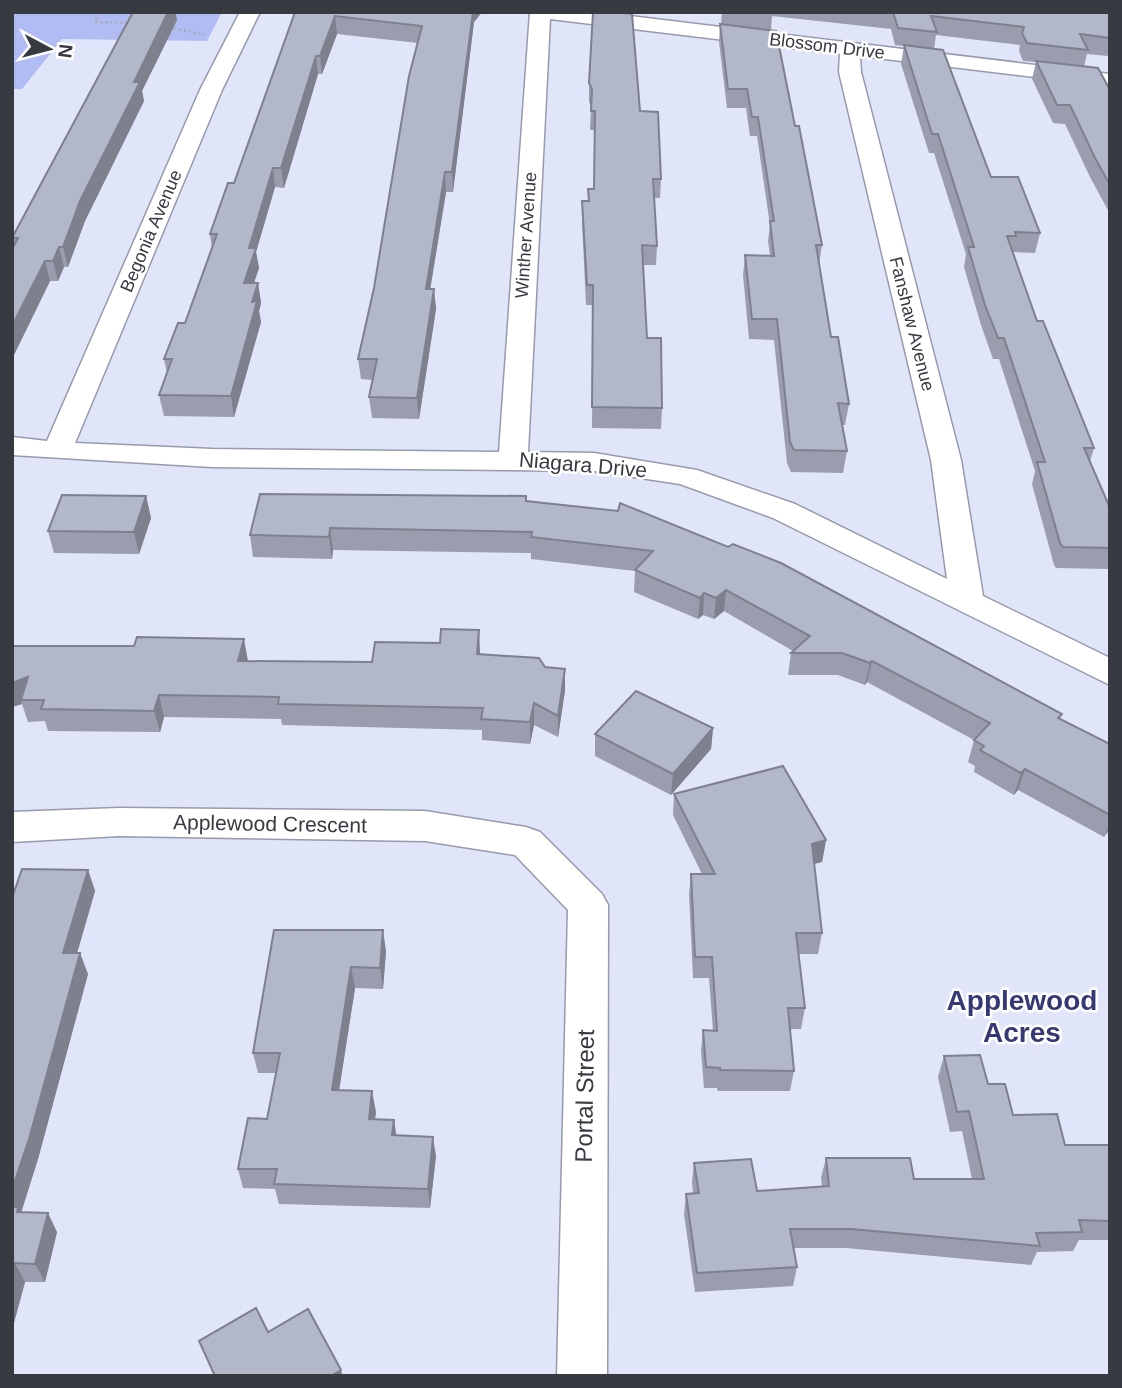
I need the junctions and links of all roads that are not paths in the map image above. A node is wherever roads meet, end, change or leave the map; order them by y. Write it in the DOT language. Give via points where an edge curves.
graph roads {
  1 [pos="250,12"];
  2 [pos="543,12"];
  3 [pos="850,50"];
  4 [pos="1110,80"];
  5 [pos="12,446"];
  6 [pos="57,451"];
  7 [pos="513,459"];
  8 [pos="967,601"];
  9 [pos="1110,673"];
  10 [pos="12,827"];
  11 [pos="526,842"];
  12 [pos="582,1376"];
  1 -- 6 [label="street, Begonia Avenue" via="211,90"];
  2 -- 3 [label="street, Blossom Drive"];
  2 -- 7 [label="street, Winther Avenue"];
  3 -- 4 [label="street, Blossom Drive"];
  3 -- 8 [label="street, Fanshaw Avenue" via="850,72 946,460"];
  5 -- 6 [label="street, Niagara Drive"];
  6 -- 7 [label="street, Niagara Drive" via="212,458"];
  7 -- 8 [label="street, Niagara Drive" via="594,462 686,476 784,512"];
  8 -- 9 [label="street, Niagara Drive"];
  10 -- 11 [label="street, Applewood Crescent" via="119,822 425,827"];
  11 -- 12 [label="street, Portal Street" via="588,905"];
}
